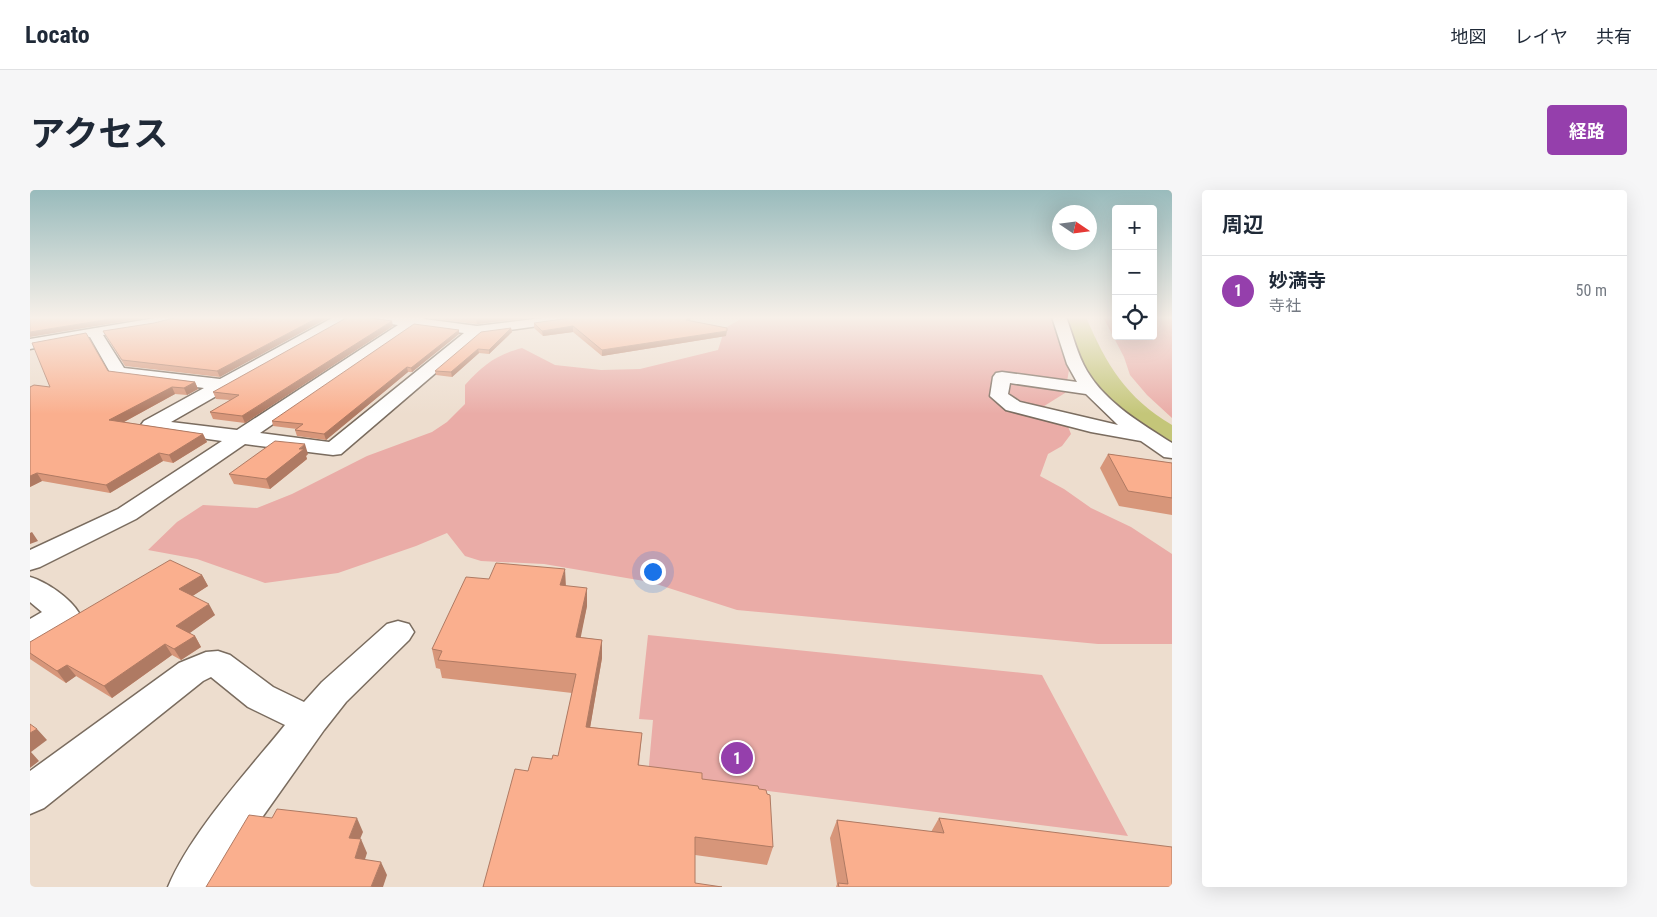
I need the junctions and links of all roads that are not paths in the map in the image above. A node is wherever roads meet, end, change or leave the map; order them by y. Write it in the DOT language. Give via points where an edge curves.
graph roads {
  1 [pos="105,350"];
  2 [pos="286,350"];
  3 [pos="370,350"];
  4 [pos="453,350"];
  5 [pos="1071,350"];
  6 [pos="223,385"];
  7 [pos="1093,390"];
  8 [pos="1148,436"];
  9 [pos="240,437"];
  10 [pos="1172,452"];
  11 [pos="30,561"];
  12 [pos="30,587"];
  13 [pos="30,632"];
  14 [pos="398,632"];
  15 [pos="310,719"];
  16 [pos="30,795"];
  17 [pos="191,887"];
  1 -- 6 [label="street" via="118,372"];
  2 -- 6 [label="street"];
  3 -- 9 [label="street"];
  4 -- 9 [label="street" via="333,449"];
  5 -- 7 [label="street" via="1082,377"];
  6 -- 9 [label="street" via="151,426"];
  7 -- 8 [label="street" via="1122,418"];
  7 -- 8 [label="street" via="1002,377 999,396 1013,406 1091,426"];
  8 -- 10 [label="street"];
  9 -- 11 [label="street" via="126,514"];
  12 -- 13 [label="street" via="64,613"];
  14 -- 15 [label="street"];
  15 -- 16 [label="street" via="271,705 218,664 206,666 191,672"];
  15 -- 17 [label="street" via="224,835"];
}
